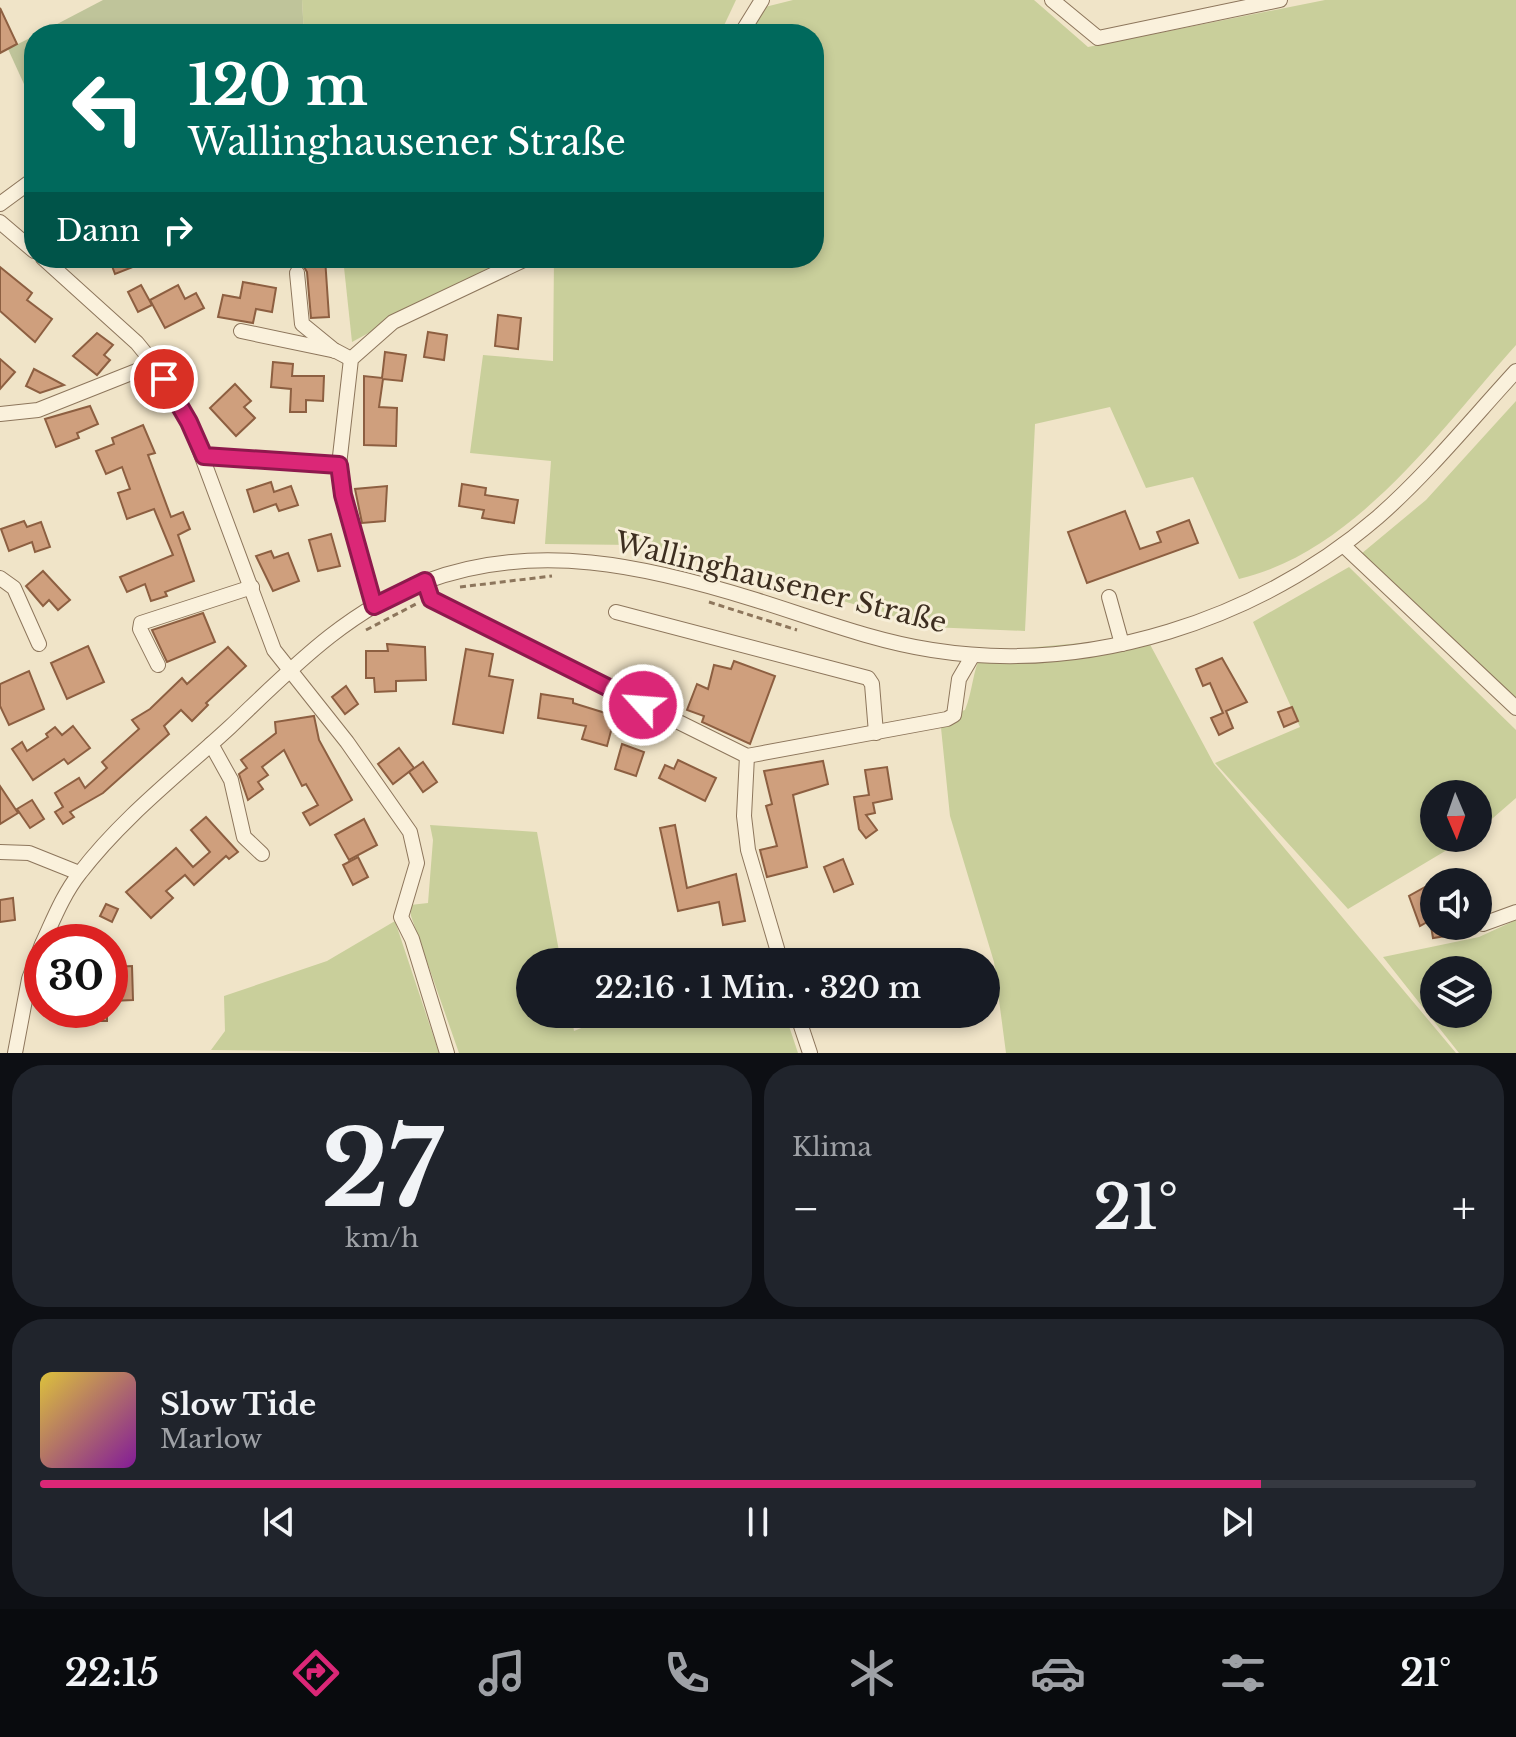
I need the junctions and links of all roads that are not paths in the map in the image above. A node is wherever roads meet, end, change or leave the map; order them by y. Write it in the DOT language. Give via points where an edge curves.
graph roads {
  1 [pos="762,0"];
  2 [pos="1052,0"];
  3 [pos="1280,0"];
  4 [pos="747,24"];
  5 [pos="24,186"];
  6 [pos="0,204"];
  7 [pos="0,222"];
  8 [pos="24,242"];
  9 [pos="55,268"];
  10 [pos="507,268"];
  11 [pos="297,273"];
  12 [pos="241,331"];
  13 [pos="336,351"];
  14 [pos="351,359"];
  15 [pos="154,364"];
  16 [pos="1516,371"];
  17 [pos="0,414"];
  18 [pos="204,456"];
  19 [pos="339,465"];
  20 [pos="1343,545"];
  21 [pos="0,578"];
  22 [pos="425,581"];
  23 [pos="252,587"];
  24 [pos="1109,597"];
  25 [pos="374,606"];
  26 [pos="616,612"];
  27 [pos="39,644"];
  28 [pos="1122,644"];
  29 [pos="973,655"];
  30 [pos="158,665"];
  31 [pos="290,671"];
  32 [pos="1516,708"];
  33 [pos="876,733"];
  34 [pos="211,744"];
  35 [pos="747,756"];
  36 [pos="0,852"];
  37 [pos="262,854"];
  38 [pos="79,873"];
  39 [pos="1516,912"];
  40 [pos="1492,921"];
  41 [pos="52,924"];
  42 [pos="777,948"];
  43 [pos="24,1005"];
  44 [pos="802,1028"];
  45 [pos="15,1053"];
  46 [pos="447,1053"];
  47 [pos="810,1053"];
  1 -- 4 [label="street"];
  2 -- 3 [label="street" via="1098,38"];
  5 -- 6 [label="street"];
  7 -- 8 [label="street"];
  9 -- 15 [label="street" via="108,314"];
  10 -- 14 [label="street" via="393,322"];
  11 -- 13 [label="street" via="302,324"];
  12 -- 13 [label="street"];
  13 -- 14 [label="street"];
  14 -- 19 [label="street"];
  15 -- 17 [label="street" via="38,410"];
  15 -- 18 [label="street"];
  16 -- 20 [label="street, Wallinghausener Straße" via="1416,481"];
  18 -- 19 [label="street"];
  18 -- 23 [label="street"];
  19 -- 25 [label="street"];
  20 -- 28 [label="street, Wallinghausener Straße" via="1263,594 1199,621"];
  20 -- 32 [label="street"];
  21 -- 27 [label="street" via="14,588"];
  22 -- 25 [label="street, Wallinghausener Straße"];
  22 -- 29 [label="street, Wallinghausener Straße" via="523,560 600,562 670,575 927,650"];
  22 -- 35 [label="street" via="431,599"];
  23 -- 30 [label="street" via="141,623"];
  23 -- 31 [label="street" via="274,650"];
  24 -- 28 [label="street"];
  25 -- 31 [label="street, Wallinghausener Straße"];
  26 -- 33 [label="street" via="868,678"];
  28 -- 29 [label="street, Wallinghausener Straße" via="1087,651"];
  29 -- 33 [label="street" via="959,679 954,715"];
  31 -- 34 [label="street, Wallinghausener Straße"];
  31 -- 46 [label="street" via="410,832 417,863 401,917"];
  33 -- 35 [label="street"];
  34 -- 37 [label="street" via="231,780 244,837"];
  34 -- 38 [label="street, Wallinghausener Straße"];
  35 -- 42 [label="street" via="748,850"];
  36 -- 38 [label="street" via="29,853"];
  38 -- 41 [label="street, Wallinghausener Straße"];
  39 -- 40 [label="street"];
  43 -- 45 [label="street, Wallinghausener Straße"];
  44 -- 47 [label="street"];
}
